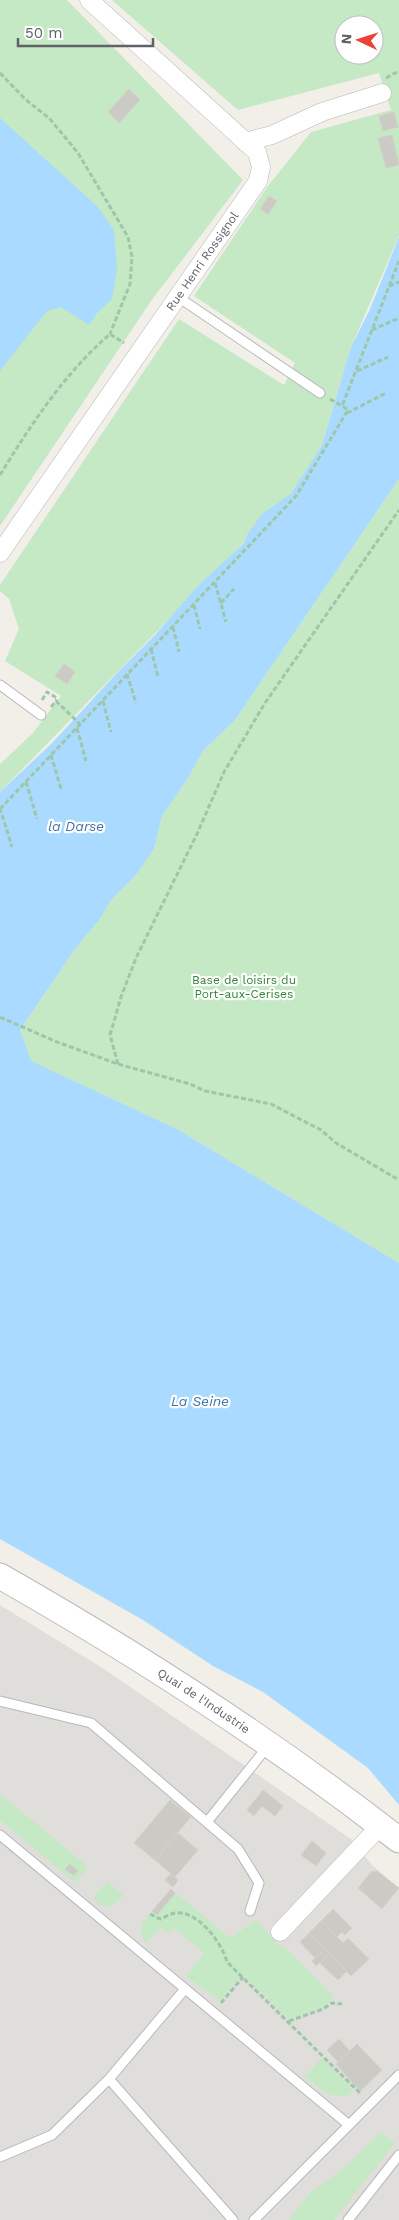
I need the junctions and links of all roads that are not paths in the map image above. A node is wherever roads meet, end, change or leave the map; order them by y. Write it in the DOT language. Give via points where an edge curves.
graph roads {
  1 [pos="89,0"];
  2 [pos="384,86"];
  3 [pos="245,142"];
  4 [pos="178,297"];
  5 [pos="320,393"];
  6 [pos="0,553"];
  7 [pos="0,686"];
  8 [pos="41,715"];
  9 [pos="0,1576"];
  10 [pos="0,1701"];
  11 [pos="270,1744"];
  12 [pos="207,1822"];
  13 [pos="390,1833"];
  14 [pos="0,1834"];
  15 [pos="250,1911"];
  16 [pos="280,1932"];
  17 [pos="186,1989"];
  18 [pos="399,2075"];
  19 [pos="109,2078"];
  20 [pos="349,2125"];
  21 [pos="399,2155"];
  22 [pos="0,2157"];
  23 [pos="233,2220"];
  24 [pos="254,2220"];
  25 [pos="348,2220"];
  1 -- 3 [label="street, Rue Henri Rossignol"];
  2 -- 3 [label="street" via="272,135"];
  3 -- 4 [label="street, Rue Henri Rossignol" via="257,152 261,167 258,181"];
  4 -- 5 [label="lane"];
  4 -- 6 [label="street, Rue Henri Rossignol"];
  7 -- 8 [label="lane"];
  9 -- 11 [label="main road, Quai de l'Industrie" via="177,1681"];
  10 -- 12 [label="lane" via="91,1724"];
  11 -- 12 [label="lane"];
  11 -- 13 [label="main road, Quai de l'Industrie"];
  12 -- 15 [label="lane" via="238,1848 258,1884"];
  13 -- 16 [label="street"];
  14 -- 17 [label="lane"];
  17 -- 19 [label="lane"];
  17 -- 20 [label="lane"];
  18 -- 20 [label="lane"];
  19 -- 22 [label="lane" via="52,2135"];
  19 -- 23 [label="lane"];
  20 -- 24 [label="lane"];
  21 -- 25 [label="lane"];
}
